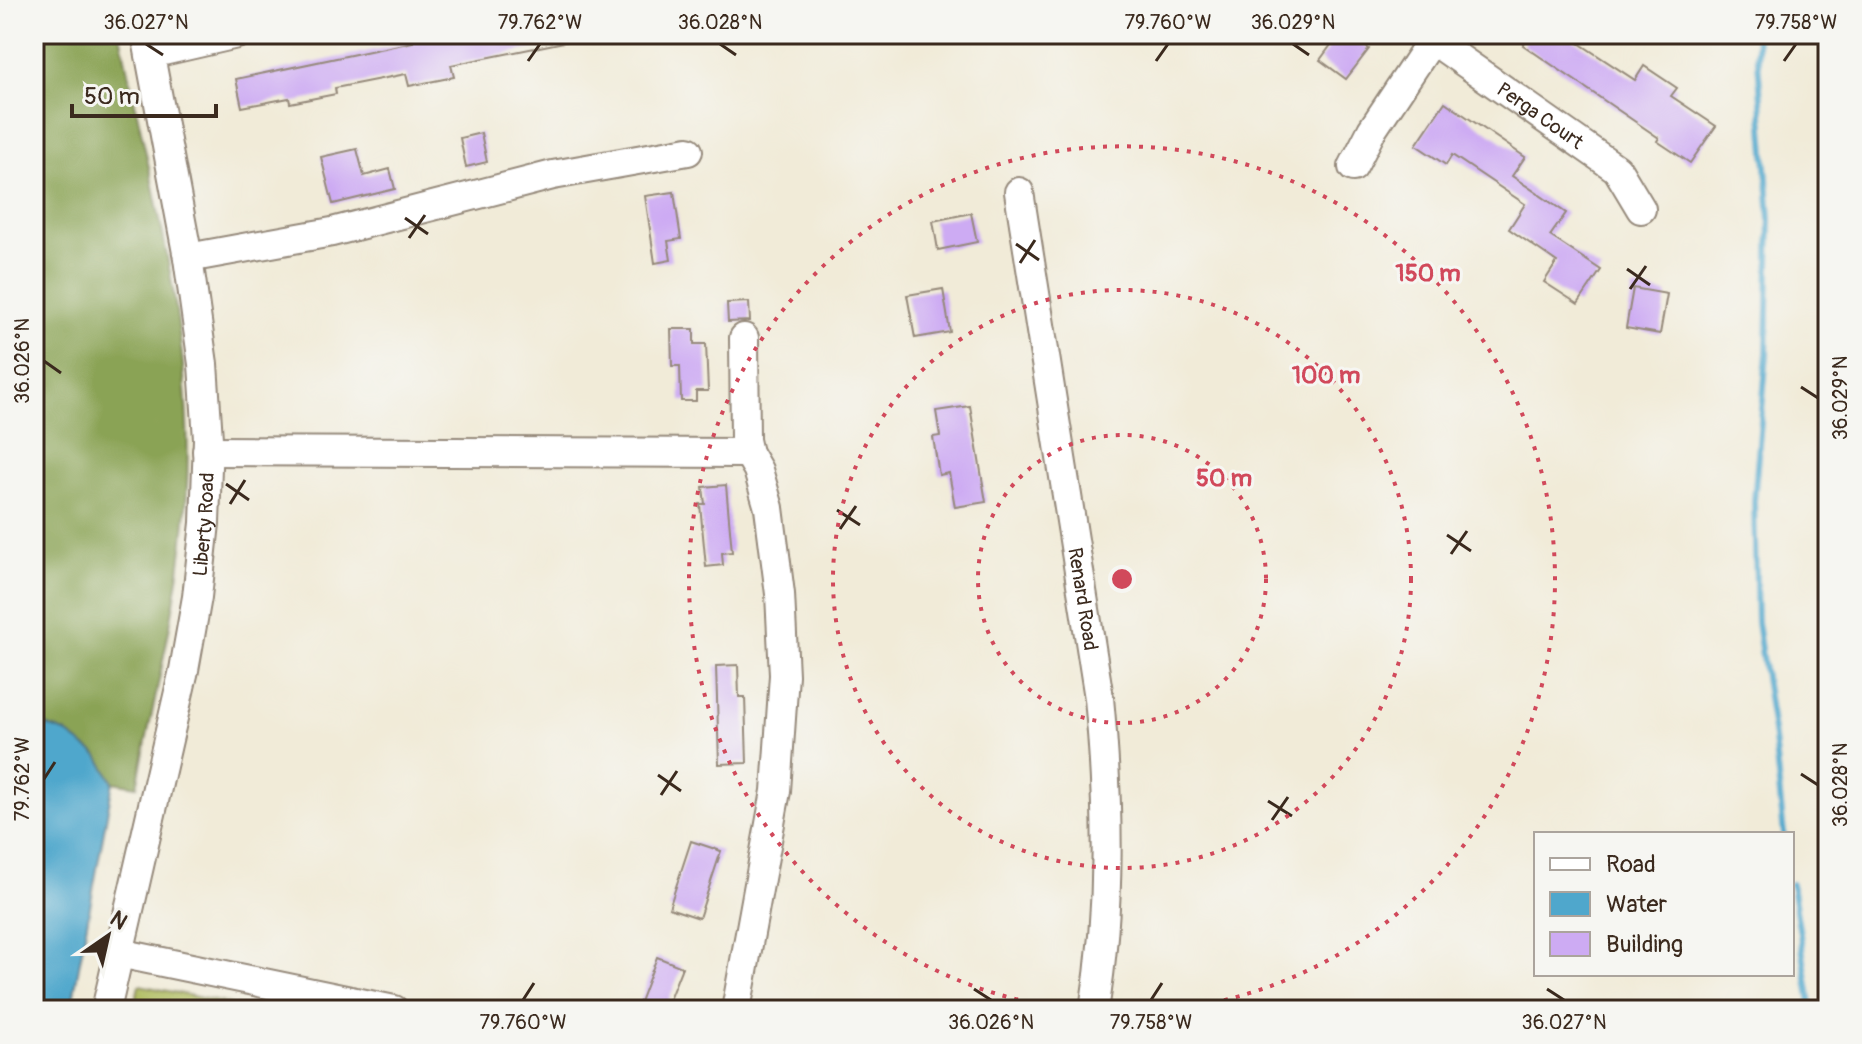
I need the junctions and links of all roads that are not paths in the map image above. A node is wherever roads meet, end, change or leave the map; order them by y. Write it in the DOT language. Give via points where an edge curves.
graph roads {
  1 [pos="237,34"];
  2 [pos="1428,37"];
  3 [pos="148,44"];
  4 [pos="688,151"];
  5 [pos="1353,167"];
  6 [pos="1019,192"];
  7 [pos="1641,209"];
  8 [pos="188,258"];
  9 [pos="744,338"];
  10 [pos="207,451"];
  11 [pos="748,453"];
  12 [pos="119,953"];
  13 [pos="106,1010"];
  14 [pos="394,1010"];
  15 [pos="736,1010"];
  16 [pos="1094,1010"];
  1 -- 3 [label="street"];
  2 -- 5 [label="street"];
  2 -- 7 [label="street, Perga Court" via="1617,169"];
  3 -- 8 [label="street, Liberty Road"];
  4 -- 8 [label="street" via="553,175 332,232"];
  6 -- 16 [label="street, Renard Road" via="1105,761 1107,888"];
  8 -- 10 [label="street, Liberty Road" via="203,364"];
  9 -- 11 [label="street"];
  10 -- 11 [label="street"];
  10 -- 12 [label="street, Liberty Road" via="197,597"];
  11 -- 15 [label="street" via="769,508 784,675 776,791"];
  12 -- 13 [label="street, Liberty Road"];
  12 -- 14 [label="street"];
}
